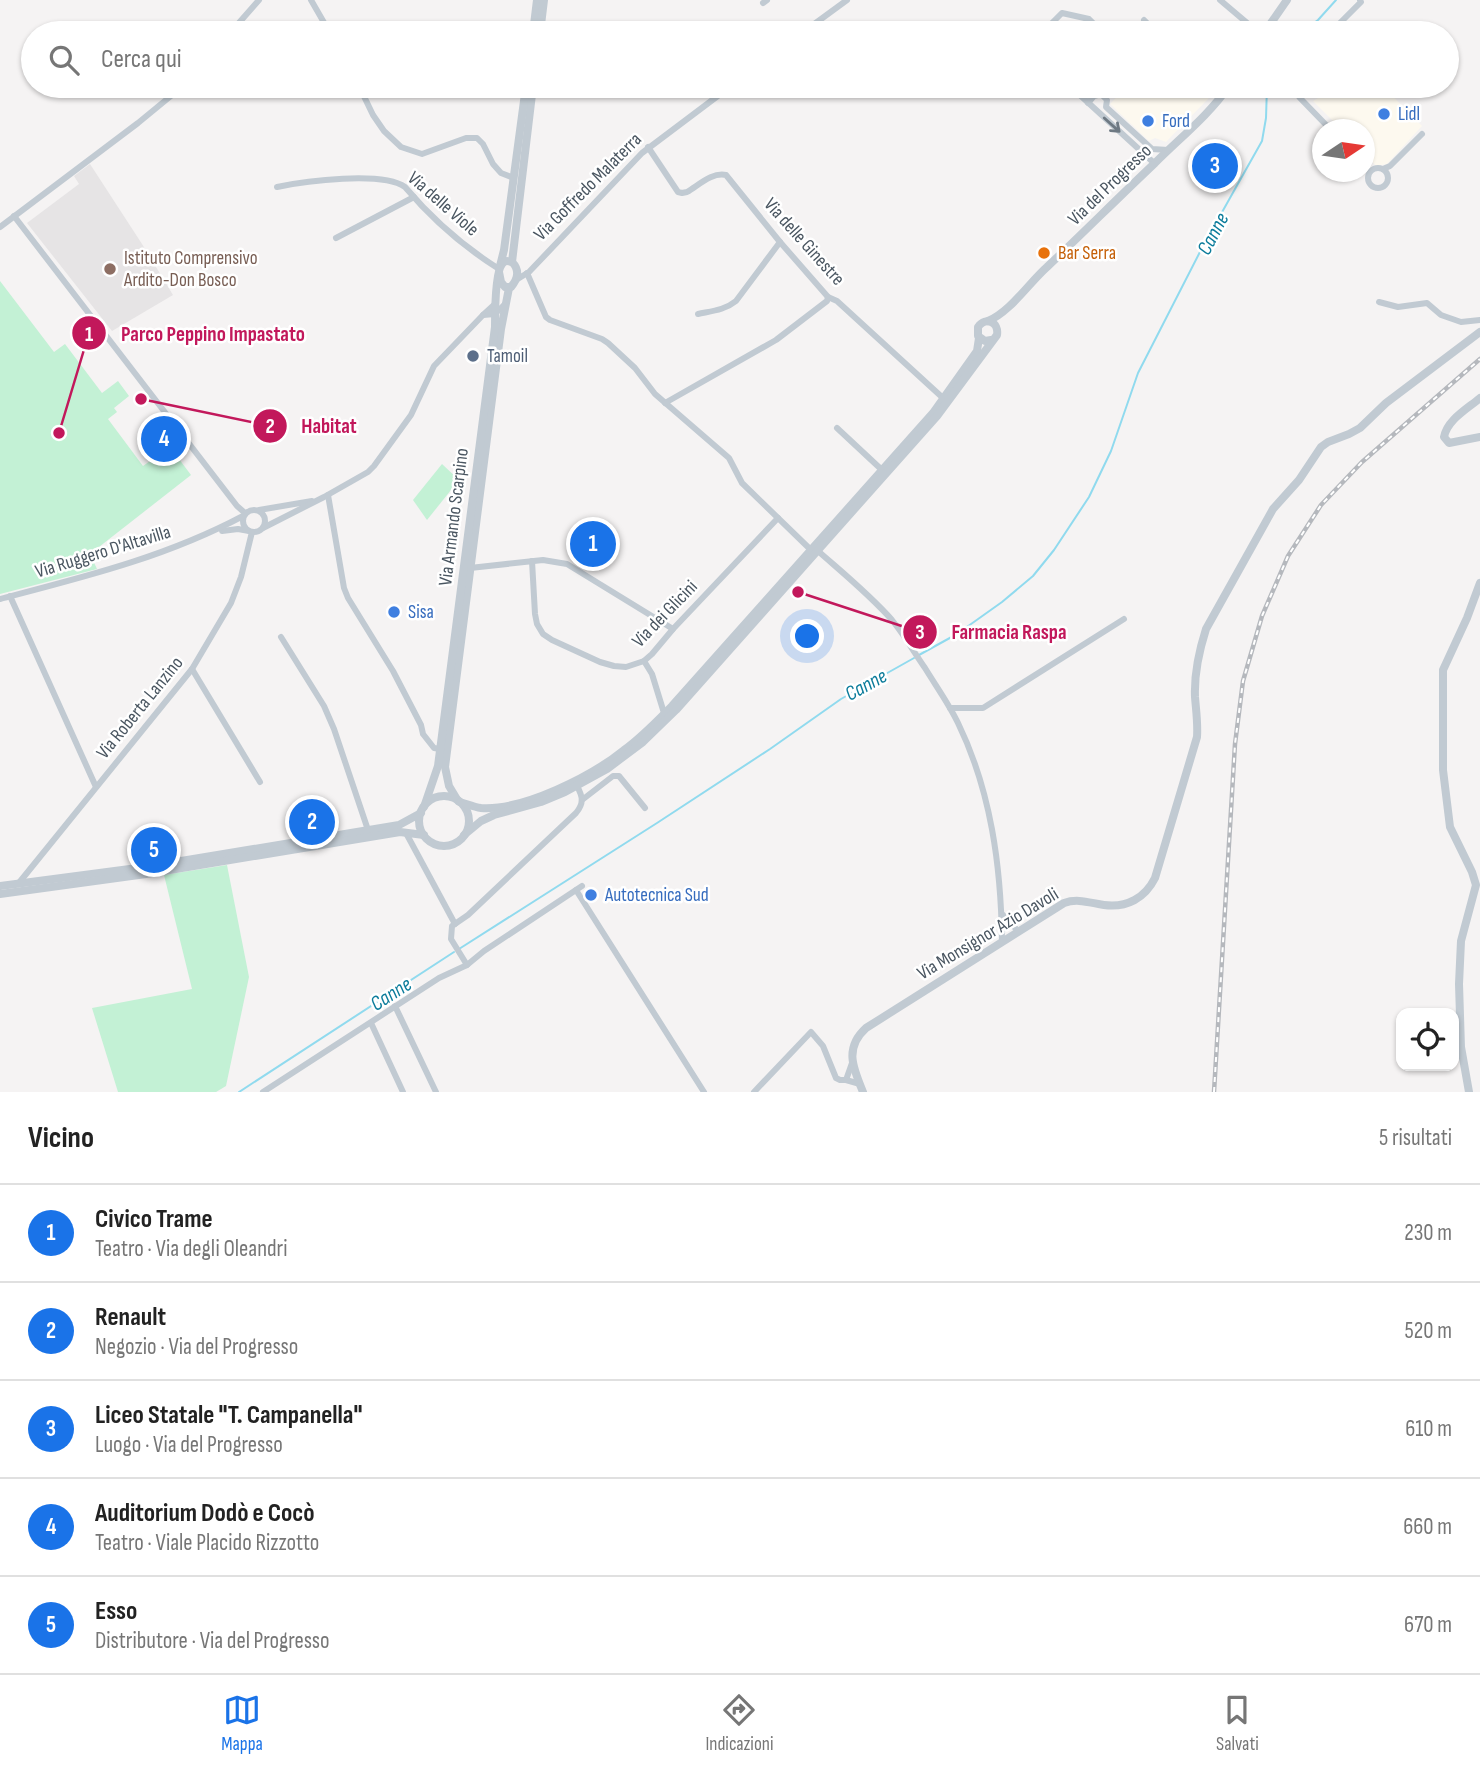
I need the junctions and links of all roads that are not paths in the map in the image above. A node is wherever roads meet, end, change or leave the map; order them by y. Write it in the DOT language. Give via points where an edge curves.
graph roads {
  1 [pos="258,0"];
  2 [pos="311,0"];
  3 [pos="537,0"];
  4 [pos="544,0"];
  5 [pos="847,0"];
  6 [pos="1220,0"];
  7 [pos="1287,0"];
  8 [pos="1360,0"];
  9 [pos="240,21"];
  10 [pos="323,21"];
  11 [pos="534,21"];
  12 [pos="541,21"];
  13 [pos="818,21"];
  14 [pos="1054,21"];
  15 [pos="1091,21"];
  16 [pos="1246,21"];
  17 [pos="1270,21"];
  18 [pos="1342,21"];
  19 [pos="168,98"];
  20 [pos="365,98"];
  21 [pos="524,98"];
  22 [pos="532,98"];
  23 [pos="715,98"];
  24 [pos="1083,98"];
  25 [pos="1092,98"];
  26 [pos="1106,98"];
  27 [pos="1218,98"];
  28 [pos="1300,98"];
  29 [pos="1088,103"];
  30 [pos="1320,119"];
  31 [pos="1422,134"];
  32 [pos="648,148"];
  33 [pos="1168,150"];
  34 [pos="1154,163"];
  35 [pos="1387,169"];
  36 [pos="514,178"];
  37 [pos="277,187"];
  38 [pos="414,197"];
  39 [pos="14,216"];
  40 [pos="0,227"];
  41 [pos="336,238"];
  42 [pos="780,242"];
  43 [pos="537,262"];
  44 [pos="514,265"];
  45 [pos="499,270"];
  46 [pos="527,273"];
  47 [pos="516,280"];
  48 [pos="509,288"];
  49 [pos="828,297"];
  50 [pos="507,302"];
  51 [pos="1379,302"];
  52 [pos="495,303"];
  53 [pos="1011,303"];
  54 [pos="495,314"];
  55 [pos="698,314"];
  56 [pos="483,315"];
  57 [pos="1480,320"];
  58 [pos="988,321"];
  59 [pos="1480,332"];
  60 [pos="994,337"];
  61 [pos="979,338"];
  62 [pos="943,398"];
  63 [pos="1480,398"];
  64 [pos="665,403"];
  65 [pos="837,428"];
  66 [pos="1480,437"];
  67 [pos="882,470"];
  68 [pos="326,496"];
  69 [pos="259,510"];
  70 [pos="244,515"];
  71 [pos="778,518"];
  72 [pos="263,528"];
  73 [pos="250,531"];
  74 [pos="214,533"];
  75 [pos="814,551"];
  76 [pos="532,561"];
  77 [pos="470,568"];
  78 [pos="1480,583"];
  79 [pos="10,596"];
  80 [pos="0,599"];
  81 [pos="1480,606"];
  82 [pos="1467,618"];
  83 [pos="1124,619"];
  84 [pos="673,629"];
  85 [pos="281,637"];
  86 [pos="644,661"];
  87 [pos="192,669"];
  88 [pos="950,708"];
  89 [pos="664,713"];
  90 [pos="440,749"];
  91 [pos="260,782"];
  92 [pos="96,786"];
  93 [pos="577,786"];
  94 [pos="582,800"];
  95 [pos="459,801"];
  96 [pos="645,808"];
  97 [pos="422,810"];
  98 [pos="368,830"];
  99 [pos="406,833"];
  100 [pos="424,835"];
  101 [pos="464,835"];
  102 [pos="18,884"];
  103 [pos="0,886"];
  104 [pos="0,894"];
  105 [pos="1002,914"];
  106 [pos="455,924"];
  107 [pos="1018,931"];
  108 [pos="1002,941"];
  109 [pos="467,965"];
  110 [pos="395,1006"];
  111 [pos="371,1023"];
  112 [pos="852,1063"];
  113 [pos="846,1080"];
  114 [pos="861,1088"];
  115 [pos="263,1092"];
  116 [pos="403,1092"];
  117 [pos="436,1092"];
  118 [pos="704,1092"];
  119 [pos="754,1092"];
  120 [pos="1469,1092"];
  1 -- 9 [label="street"];
  2 -- 10 [label="street"];
  3 -- 11 [label="street"];
  4 -- 12 [label="street"];
  5 -- 13 [label="street"];
  6 -- 16 [label="street"];
  7 -- 17 [label="street"];
  8 -- 18 [label="street"];
  14 -- 15 [label="street" via="1062,13"];
  19 -- 39 [label="street"];
  20 -- 36 [label="street" via="384,131 401,147 422,154 477,138 501,173"];
  21 -- 36 [label="street, Via Armando Scarpino"];
  22 -- 44 [label="street"];
  23 -- 32 [label="street, Via Goffredo Malaterra"];
  24 -- 29 [label="street"];
  25 -- 29 [label="street"];
  26 -- 33 [label="street" via="1106,107 1152,149"];
  27 -- 33 [label="street, Via del Progresso"];
  28 -- 30 [label="street"];
  29 -- 34 [label="street, one-way"];
  31 -- 35 [label="street"];
  32 -- 42 [label="street, Via delle Ginestre" via="678,192 687,192 714,175 726,175"];
  32 -- 43 [label="street, Via Goffredo Malaterra"];
  33 -- 34 [label="street, Via del Progresso"];
  34 -- 53 [label="street, Via del Progresso"];
  35 -- 35 [label="street" via="1383,187 1369,182 1372,171"];
  36 -- 45 [label="street, Via Armando Scarpino"];
  37 -- 38 [label="street, Via delle Viole" via="305,181 377,180 400,184"];
  38 -- 41 [label="street"];
  38 -- 45 [label="street, Via delle Viole" via="457,239"];
  39 -- 40 [label="street"];
  39 -- 70 [label="street"];
  42 -- 49 [label="street, Via delle Ginestre"];
  42 -- 55 [label="street" via="736,301"];
  43 -- 44 [label="street, Via Goffredo Malaterra" via="529,267"];
  43 -- 46 [label="street, Via Goffredo Malaterra"];
  44 -- 45 [label="street" via="505,262"];
  44 -- 47 [label="street"];
  45 -- 48 [label="street" via="501,282"];
  45 -- 52 [label="street, Via Armando Scarpino"];
  46 -- 47 [label="street, Via Goffredo Malaterra"];
  46 -- 64 [label="street" via="546,317 608,343"];
  47 -- 48 [label="street"];
  48 -- 50 [label="street, Via Armando Scarpino"];
  49 -- 62 [label="street, Via delle Ginestre"];
  49 -- 64 [label="street" via="776,340"];
  50 -- 54 [label="street"];
  50 -- 77 [label="street, Via Armando Scarpino"];
  51 -- 57 [label="street" via="1398,307 1427,303 1441,315 1461,322"];
  52 -- 54 [label="street, Via Armando Scarpino"];
  52 -- 56 [label="street"];
  53 -- 58 [label="street"];
  53 -- 60 [label="street"];
  54 -- 56 [label="street"];
  54 -- 90 [label="street, Via Armando Scarpino"];
  56 -- 68 [label="street" via="434,366 411,415 374,466"];
  58 -- 60 [label="street" via="996,326"];
  58 -- 61 [label="street" via="978,327"];
  59 -- 107 [label="street, Via Monsignor Azio Davoli" via="1360,428 1321,447 1273,509 1199,648 1197,737 1156,878 1148,891 1138,899 1114,905 1064,903"];
  60 -- 61 [label="street"];
  60 -- 75 [label="street" via="937,416"];
  61 -- 62 [label="street" via="977,351"];
  62 -- 67 [label="street"];
  63 -- 66 [label="street" via="1451,422 1444,437 1450,443"];
  64 -- 71 [label="street" via="729,458 742,483"];
  65 -- 67 [label="street"];
  67 -- 75 [label="street"];
  68 -- 69 [label="street"];
  68 -- 72 [label="street"];
  68 -- 90 [label="street" via="348,598 394,671 423,734"];
  69 -- 70 [label="street"];
  69 -- 72 [label="street" via="265,518"];
  70 -- 73 [label="street" via="243,523"];
  70 -- 74 [label="street, Via Ruggero D'Altavilla"];
  71 -- 75 [label="street"];
  71 -- 84 [label="street, Via dei Glicini"];
  72 -- 73 [label="street"];
  73 -- 74 [label="street, Via Ruggero D'Altavilla"];
  73 -- 87 [label="street, Via Roberta Lanzino" via="231,603"];
  74 -- 79 [label="street, Via Ruggero D'Altavilla" via="136,562"];
  75 -- 88 [label="street" via="891,620"];
  75 -- 89 [label="street"];
  75 -- 93 [label="street" via="659,727 625,757"];
  76 -- 77 [label="street"];
  76 -- 84 [label="street" via="567,564"];
  76 -- 86 [label="street, Via dei Glicini" via="535,614 543,634 598,662 626,667"];
  77 -- 95 [label="street, Via Armando Scarpino" via="445,766 449,786"];
  78 -- 82 [label="street"];
  79 -- 80 [label="street, Via Ruggero D'Altavilla"];
  79 -- 92 [label="street"];
  81 -- 82 [label="street"];
  82 -- 120 [label="street" via="1443,670 1443,770 1450,827 1475,885 1461,941 1459,984 1461,1046"];
  83 -- 88 [label="street" via="983,708"];
  84 -- 86 [label="street, Via dei Glicini"];
  85 -- 98 [label="street" via="324,706"];
  86 -- 89 [label="street" via="653,674"];
  87 -- 91 [label="street"];
  87 -- 92 [label="street, Via Roberta Lanzino"];
  88 -- 105 [label="street" via="984,791"];
  89 -- 95 [label="street" via="622,752 563,787 493,808"];
  90 -- 97 [label="street, Via Armando Scarpino"];
  92 -- 102 [label="street, Via Roberta Lanzino"];
  93 -- 94 [label="street"];
  93 -- 101 [label="street" via="494,815"];
  94 -- 96 [label="street" via="619,776"];
  94 -- 106 [label="street" via="576,813"];
  95 -- 97 [label="street" via="444,796 429,801"];
  95 -- 101 [label="street" via="469,821"];
  97 -- 98 [label="street" via="399,825"];
  97 -- 100 [label="street"];
  98 -- 102 [label="street"];
  99 -- 100 [label="street"];
  99 -- 104 [label="street"];
  99 -- 106 [label="street"];
  100 -- 101 [label="street" via="444,846"];
  102 -- 103 [label="street"];
  105 -- 107 [label="street"];
  105 -- 108 [label="street"];
  106 -- 109 [label="street" via="451,939"];
  107 -- 108 [label="street, Via Monsignor Azio Davoli"];
  108 -- 112 [label="street, Via Monsignor Azio Davoli" via="866,1028 855,1042"];
  109 -- 110 [label="street"];
  109 -- 118 [label="street" via="579,888"];
  110 -- 111 [label="street"];
  110 -- 117 [label="street"];
  111 -- 115 [label="street"];
  111 -- 116 [label="street"];
  112 -- 113 [label="street"];
  112 -- 114 [label="street"];
  113 -- 114 [label="street"];
  113 -- 119 [label="street" via="836,1078 811,1032"];
}
